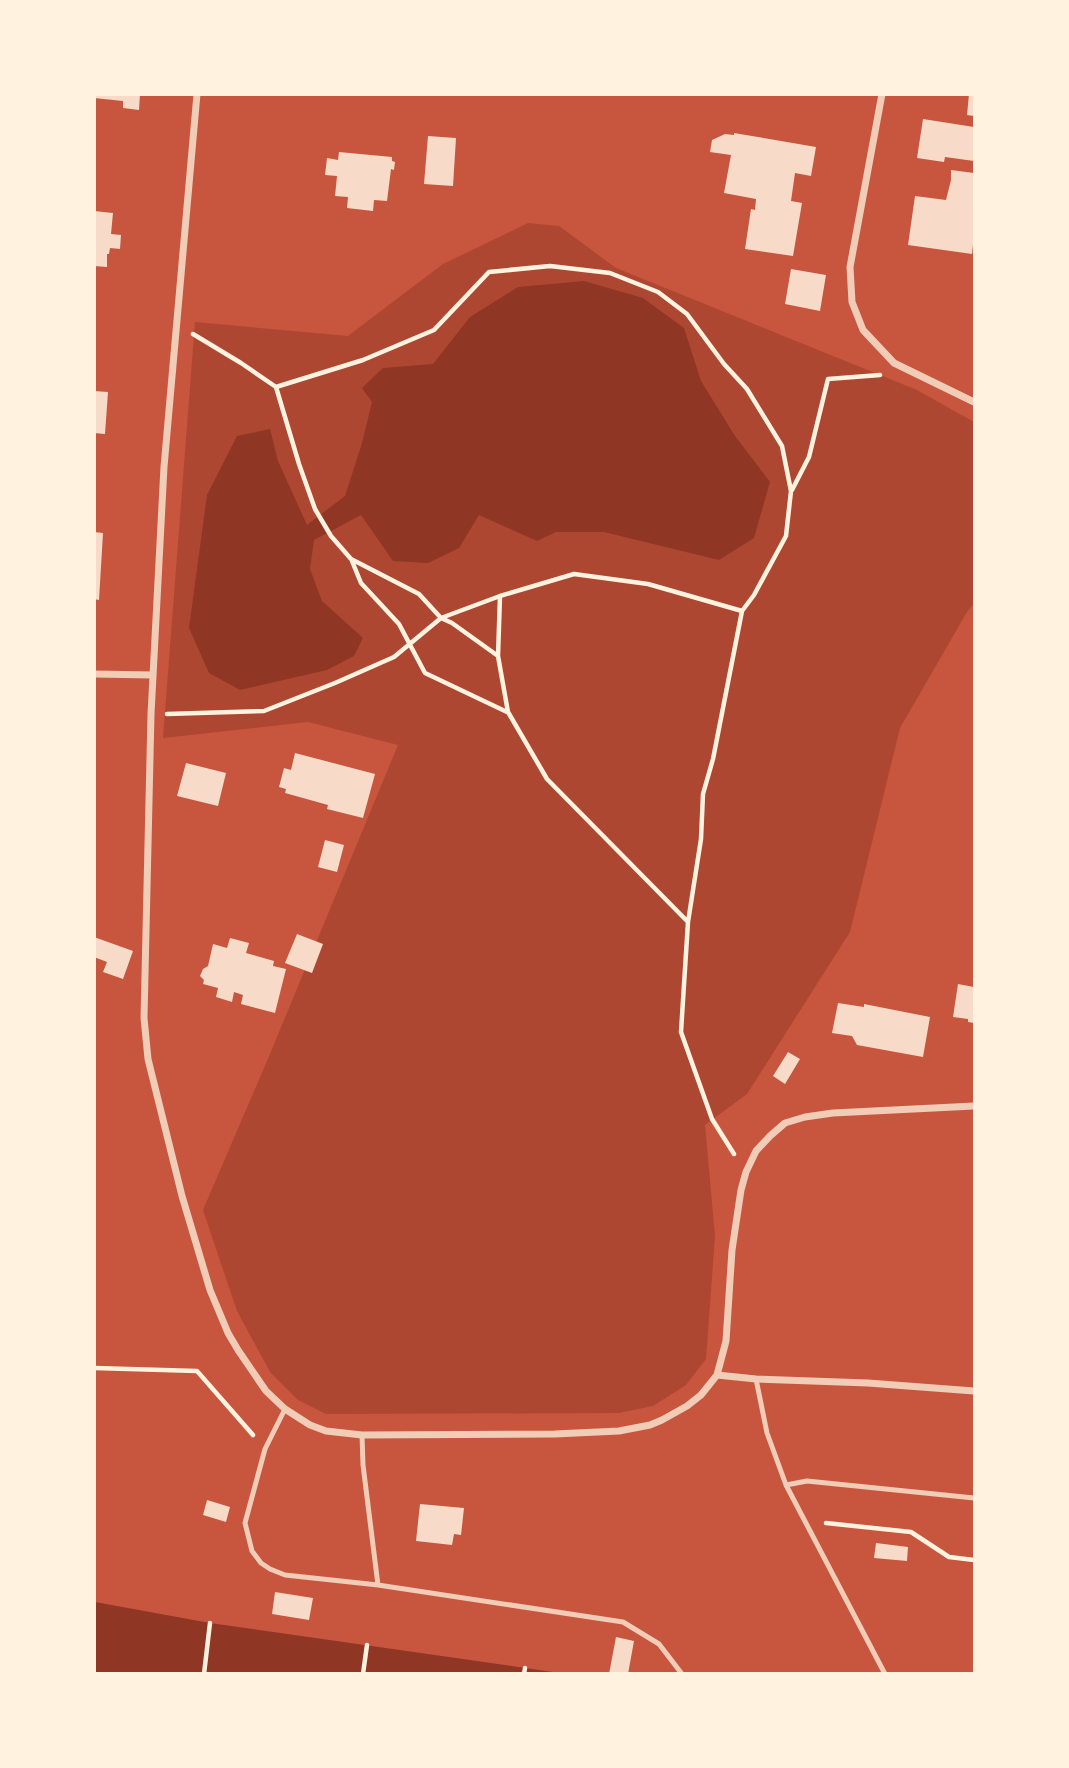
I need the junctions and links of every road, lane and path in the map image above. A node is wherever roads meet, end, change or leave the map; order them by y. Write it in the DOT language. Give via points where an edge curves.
graph roads {
  1 [pos="197,94"];
  2 [pos="882,94"];
  3 [pos="177,325"];
  4 [pos="894,363"];
  5 [pos="276,387"];
  6 [pos="975,402"];
  7 [pos="791,491"];
  8 [pos="351,559"];
  9 [pos="500,596"];
  10 [pos="742,611"];
  11 [pos="441,618"];
  12 [pos="409,645"];
  13 [pos="498,656"];
  14 [pos="94,674"];
  15 [pos="152,675"];
  16 [pos="508,712"];
  17 [pos="151,714"];
  18 [pos="688,922"];
  19 [pos="975,1106"];
  20 [pos="746,1172"];
  21 [pos="94,1368"];
  22 [pos="717,1375"];
  23 [pos="756,1379"];
  24 [pos="975,1391"];
  25 [pos="285,1409"];
  26 [pos="362,1435"];
  27 [pos="265,1449"];
  28 [pos="786,1485"];
  29 [pos="975,1498"];
  30 [pos="804,1521"];
  31 [pos="975,1560"];
  32 [pos="378,1585"];
  33 [pos="210,1623"];
  34 [pos="367,1645"];
  35 [pos="204,1674"];
  36 [pos="363,1674"];
  37 [pos="682,1674"];
  38 [pos="885,1674"];
  1 -- 3 [label="street"];
  2 -- 4 [label="street" via="850,267 852,302 863,330"];
  3 -- 5 [label="path"];
  3 -- 15 [label="street"];
  4 -- 6 [label="street"];
  4 -- 7 [label="path" via="887,374 828,379 809,457"];
  5 -- 7 [label="path" via="363,360 434,330 489,272 550,266 610,273 658,292 687,314 747,389 782,446"];
  5 -- 8 [label="path" via="315,509"];
  7 -- 10 [label="path" via="786,536"];
  8 -- 11 [label="path" via="419,594"];
  8 -- 12 [label="path" via="361,583 399,624"];
  9 -- 10 [label="path" via="574,574 648,584"];
  9 -- 11 [label="path"];
  9 -- 13 [label="path"];
  10 -- 18 [label="path" via="703,794"];
  11 -- 12 [label="path"];
  11 -- 13 [label="path"];
  12 -- 16 [label="path" via="425,673"];
  12 -- 17 [label="path" via="394,657 264,711"];
  13 -- 16 [label="path"];
  14 -- 15 [label="street"];
  15 -- 17 [label="street"];
  16 -- 18 [label="path" via="547,779"];
  17 -- 25 [label="street" via="144,1018 148,1059 210,1290 238,1350"];
  18 -- 20 [label="path" via="681,1032 712,1119"];
  19 -- 20 [label="street" via="804,1117 785,1123 770,1136"];
  20 -- 22 [label="street" via="733,1250 726,1341"];
  21 -- 27 [label="path" via="197,1371"];
  22 -- 23 [label="street"];
  22 -- 26 [label="street" via="694,1400 650,1425 619,1431"];
  23 -- 24 [label="street"];
  23 -- 28 [label="lane" via="767,1433"];
  25 -- 26 [label="street" via="326,1431"];
  25 -- 27 [label="lane"];
  26 -- 32 [label="lane"];
  27 -- 32 [label="lane" via="245,1523 252,1551 261,1563 285,1575"];
  28 -- 29 [label="lane" via="807,1482"];
  28 -- 30 [label="lane"];
  30 -- 31 [label="path" via="911,1532 949,1557"];
  30 -- 38 [label="lane"];
  32 -- 37 [label="lane" via="623,1622 659,1644"];
  33 -- 35 [label="path"];
  34 -- 36 [label="path"];
}
